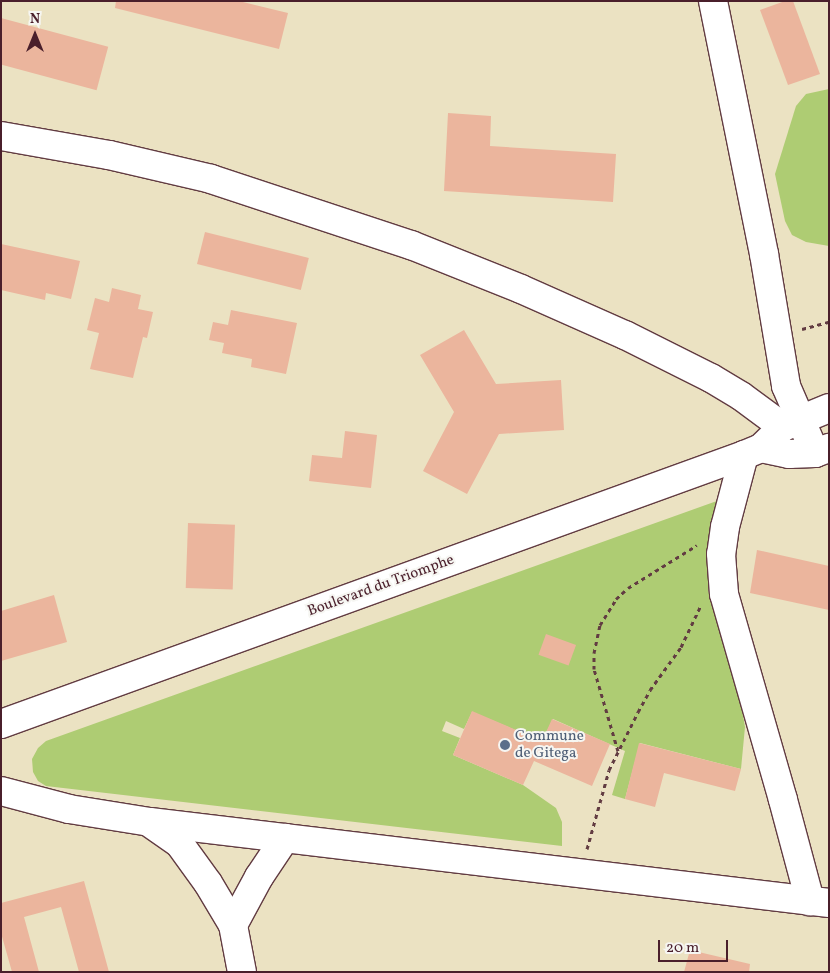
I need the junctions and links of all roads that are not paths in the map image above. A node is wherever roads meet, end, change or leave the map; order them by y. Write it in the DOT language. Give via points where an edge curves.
graph roads {
  1 [pos="712,1"];
  2 [pos="1,136"];
  3 [pos="829,408"];
  4 [pos="792,422"];
  5 [pos="822,450"];
  6 [pos="752,451"];
  7 [pos="1,724"];
  8 [pos="1,791"];
  9 [pos="150,822"];
  10 [pos="286,838"];
  11 [pos="819,902"];
  12 [pos="233,925"];
  13 [pos="242,972"];
  1 -- 4 [label="street" via="764,254"];
  2 -- 4 [label="street" via="109,155 212,179 411,245 625,335"];
  3 -- 4 [label="street"];
  4 -- 5 [label="street"];
  4 -- 6 [label="street"];
  5 -- 6 [label="street" via="788,454"];
  6 -- 7 [label="street, Boulevard du Triomphe"];
  6 -- 11 [label="street" via="726,527 721,554 724,594 784,800"];
  8 -- 9 [label="street" via="68,809"];
  9 -- 10 [label="street"];
  9 -- 12 [label="street" via="179,843"];
  10 -- 11 [label="street"];
  10 -- 12 [label="street" via="259,877"];
  12 -- 13 [label="street"];
}
